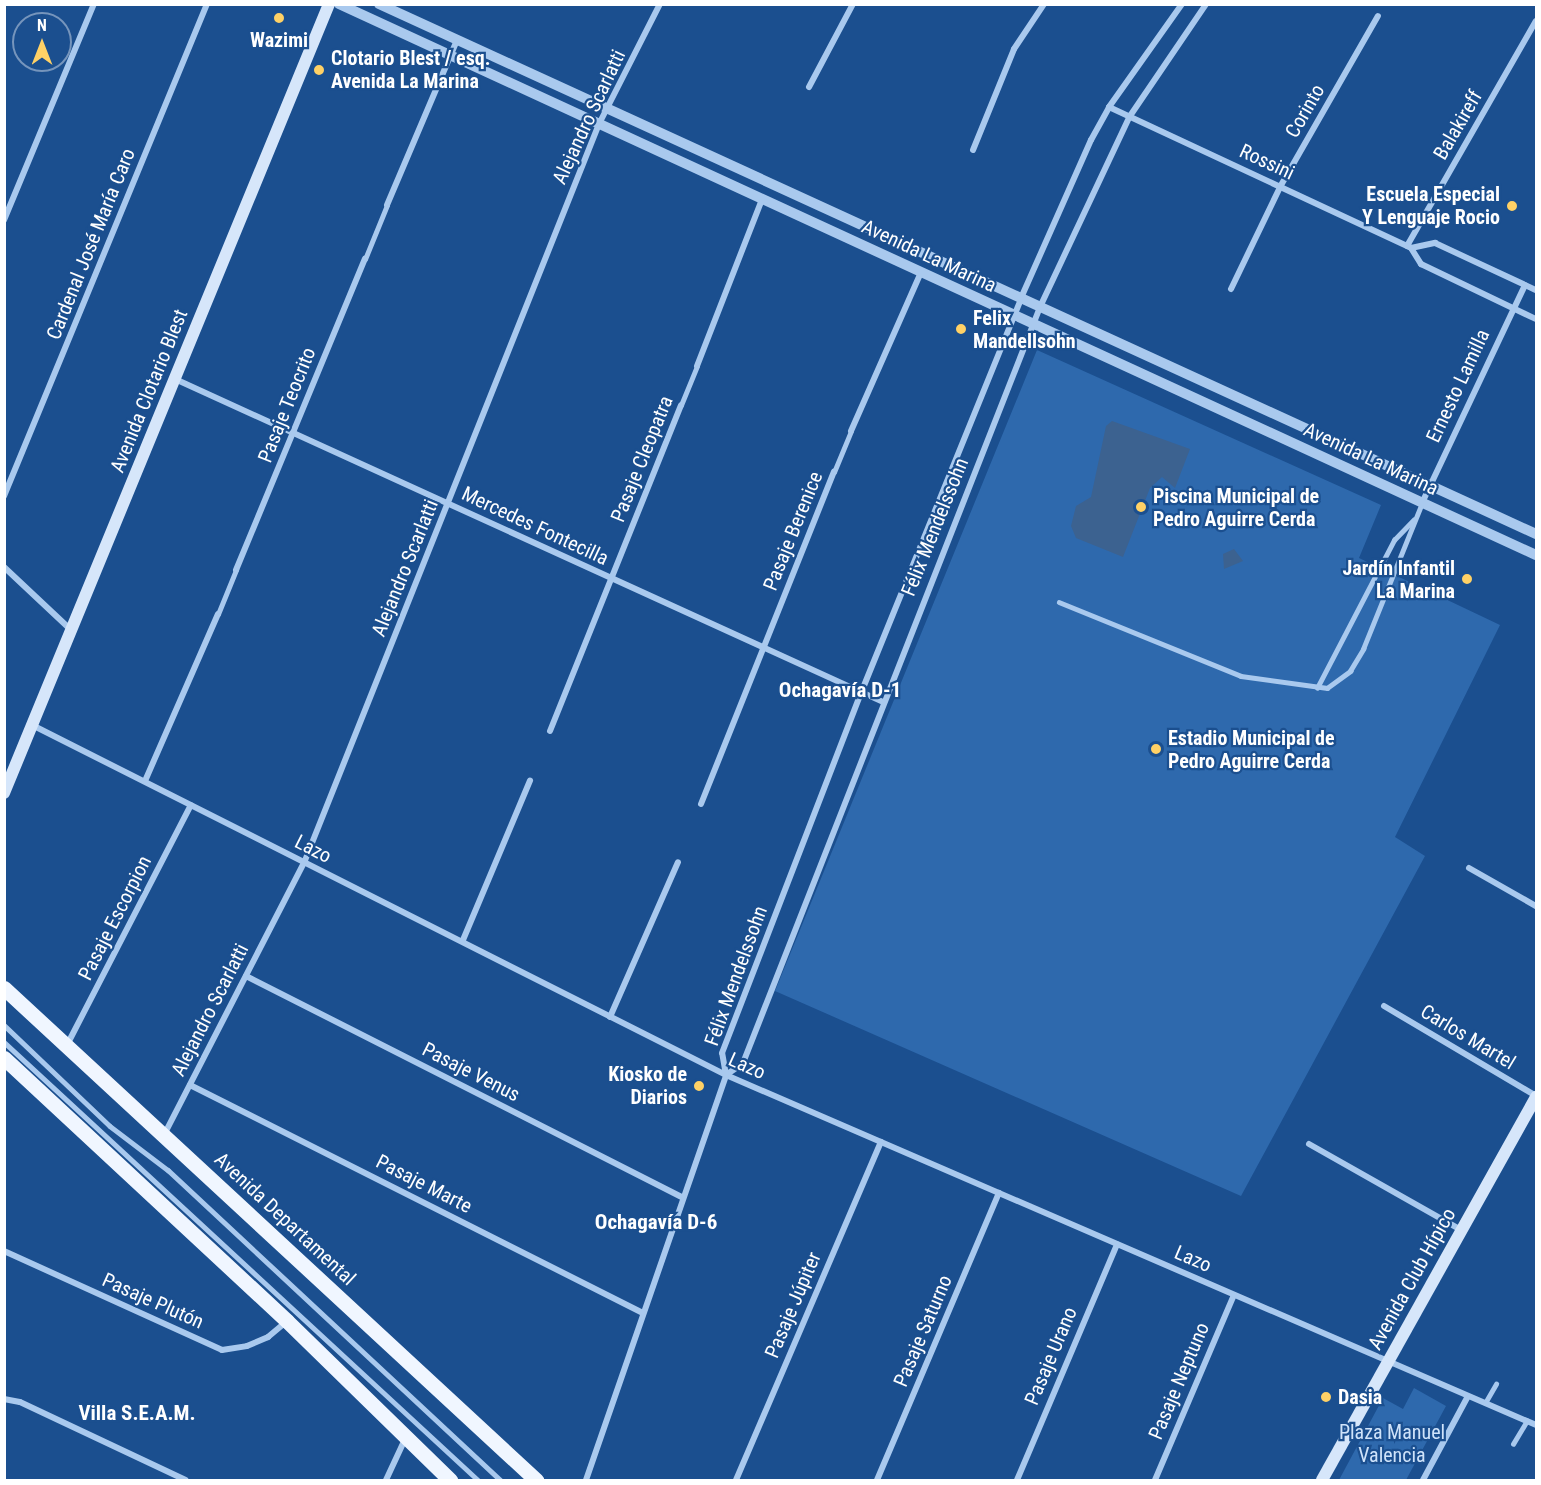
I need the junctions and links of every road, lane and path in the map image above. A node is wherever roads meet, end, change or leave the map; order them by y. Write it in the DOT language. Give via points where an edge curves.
graph roads {
  1 [pos="94,4"];
  2 [pos="207,4"];
  3 [pos="329,4"];
  4 [pos="339,4"];
  5 [pos="379,4"];
  6 [pos="660,4"];
  7 [pos="854,4"];
  8 [pos="1044,4"];
  9 [pos="1182,4"];
  10 [pos="1206,4"];
  11 [pos="1378,16"];
  12 [pos="1536,21"];
  13 [pos="458,40"];
  14 [pos="450,55"];
  15 [pos="809,87"];
  16 [pos="1109,107"];
  17 [pos="608,109"];
  18 [pos="1130,116"];
  19 [pos="599,124"];
  20 [pos="973,150"];
  21 [pos="1280,187"];
  22 [pos="762,199"];
  23 [pos="387,205"];
  24 [pos="4,220"];
  25 [pos="857,223"];
  26 [pos="849,239"];
  27 [pos="1409,247"];
  28 [pos="365,259"];
  29 [pos="921,272"];
  30 [pos="1525,285"];
  31 [pos="1232,289"];
  32 [pos="1536,290"];
  33 [pos="1021,298"];
  34 [pos="1040,307"];
  35 [pos="1513,308"];
  36 [pos="1014,315"];
  37 [pos="1536,319"];
  38 [pos="1034,324"];
  39 [pos="697,366"];
  40 [pos="175,379"];
  41 [pos="681,405"];
  42 [pos="1290,421"];
  43 [pos="851,431"];
  44 [pos="293,434"];
  45 [pos="1282,438"];
  46 [pos="1344,446"];
  47 [pos="1335,463"];
  48 [pos="834,472"];
  49 [pos="1431,485"];
  50 [pos="4,496"];
  51 [pos="1422,503"];
  52 [pos="449,504"];
  53 [pos="1414,518"];
  54 [pos="1535,534"];
  55 [pos="1525,550"];
  56 [pos="1536,555"];
  57 [pos="4,567"];
  58 [pos="236,570"];
  59 [pos="611,579"];
  60 [pos="1059,602"];
  61 [pos="218,614"];
  62 [pos="71,630"];
  63 [pos="763,649"];
  64 [pos="1317,688"];
  65 [pos="861,693"];
  66 [pos="883,702"];
  67 [pos="32,725"];
  68 [pos="550,731"];
  69 [pos="145,781"];
  70 [pos="530,781"];
  71 [pos="4,793"];
  72 [pos="701,804"];
  73 [pos="191,805"];
  74 [pos="678,862"];
  75 [pos="304,863"];
  76 [pos="1469,868"];
  77 [pos="1536,906"];
  78 [pos="463,940"];
  79 [pos="246,976"];
  80 [pos="4,988"];
  81 [pos="1384,1006"];
  82 [pos="610,1017"];
  83 [pos="4,1025"];
  84 [pos="4,1042"];
  85 [pos="67,1046"];
  86 [pos="4,1058"];
  87 [pos="726,1075"];
  88 [pos="190,1085"];
  89 [pos="1536,1097"];
  90 [pos="164,1136"];
  91 [pos="881,1142"];
  92 [pos="1309,1144"];
  93 [pos="999,1193"];
  94 [pos="682,1197"];
  95 [pos="1462,1230"];
  96 [pos="1116,1244"];
  97 [pos="4,1251"];
  98 [pos="1234,1295"];
  99 [pos="643,1313"];
  100 [pos="287,1321"];
  101 [pos="1388,1362"];
  102 [pos="1496,1384"];
  103 [pos="1468,1396"];
  104 [pos="4,1399"];
  105 [pos="1485,1403"];
  106 [pos="1527,1421"];
  107 [pos="1536,1425"];
  108 [pos="405,1439"];
  109 [pos="1513,1444"];
  110 [pos="186,1480"];
  111 [pos="386,1480"];
  112 [pos="450,1480"];
  113 [pos="478,1480"];
  114 [pos="500,1480"];
  115 [pos="536,1480"];
  116 [pos="586,1480"];
  117 [pos="736,1480"];
  118 [pos="877,1480"];
  119 [pos="1017,1480"];
  120 [pos="1155,1480"];
  121 [pos="1322,1480"];
  122 [pos="1423,1480"];
  1 -- 24 [label="street"];
  2 -- 50 [label="street, Cardenal José María Caro"];
  3 -- 40 [label="main road, Avenida Clotario Blest"];
  4 -- 14 [label="street, Avenida La Marina"];
  5 -- 13 [label="street, Avenida La Marina"];
  6 -- 17 [label="street, Alejandro Scarlatti"];
  7 -- 15 [label="street"];
  8 -- 20 [label="street" via="1014,50"];
  9 -- 16 [label="street, Félix Mendelssohn"];
  10 -- 18 [label="street, Félix Mendelssohn"];
  11 -- 21 [label="street, Corinto"];
  12 -- 27 [label="street, Balakireff"];
  13 -- 14 [label="street, Pasaje Teocrito"];
  13 -- 17 [label="street, Avenida La Marina"];
  14 -- 19 [label="street, Avenida La Marina"];
  14 -- 23 [label="street, Pasaje Teocrito"];
  16 -- 18 [label="street, Rossini"];
  16 -- 33 [label="street, Félix Mendelssohn"];
  17 -- 19 [label="street, Alejandro Scarlatti"];
  17 -- 25 [label="street, Avenida La Marina"];
  18 -- 21 [label="street, Rossini"];
  18 -- 34 [label="street, Félix Mendelssohn"];
  19 -- 22 [label="street, Avenida La Marina"];
  19 -- 52 [label="street, Alejandro Scarlatti"];
  21 -- 27 [label="street, Rossini"];
  21 -- 31 [label="street, Corinto"];
  22 -- 26 [label="street, Avenida La Marina"];
  22 -- 39 [label="street, Pasaje Cleopatra"];
  23 -- 28 [label="street, Pasaje Teocrito"];
  25 -- 26 [label="street"];
  25 -- 33 [label="street, Avenida La Marina"];
  26 -- 29 [label="street, Avenida La Marina"];
  27 -- 30 [label="street, Rossini" via="1435,243"];
  27 -- 35 [label="street, Rossini" via="1421,264"];
  28 -- 44 [label="street, Pasaje Teocrito"];
  29 -- 36 [label="street, Avenida La Marina"];
  29 -- 43 [label="street, Pasaje Berenice"];
  30 -- 32 [label="street, Rossini"];
  30 -- 35 [label="street, Ernesto Lamilla"];
  33 -- 34 [label="street, Avenida La Marina"];
  33 -- 36 [label="street, Félix Mendelssohn"];
  34 -- 38 [label="street, Félix Mendelssohn"];
  34 -- 42 [label="street, Avenida La Marina"];
  35 -- 37 [label="street, Rossini"];
  35 -- 49 [label="street, Ernesto Lamilla"];
  36 -- 38 [label="street, Avenida La Marina"];
  36 -- 65 [label="street, Félix Mendelssohn"];
  38 -- 45 [label="street, Avenida La Marina"];
  38 -- 66 [label="street, Félix Mendelssohn"];
  39 -- 41 [label="street, Pasaje Cleopatra"];
  40 -- 44 [label="street, Mercedes Fontecilla"];
  40 -- 62 [label="main road, Avenida Clotario Blest"];
  41 -- 59 [label="street, Pasaje Cleopatra"];
  42 -- 45 [label="street"];
  42 -- 46 [label="street, Avenida La Marina"];
  43 -- 48 [label="street, Pasaje Berenice"];
  44 -- 52 [label="street, Mercedes Fontecilla"];
  44 -- 58 [label="street, Pasaje Teocrito"];
  45 -- 47 [label="street, Avenida La Marina"];
  46 -- 47 [label="street"];
  46 -- 49 [label="street, Avenida La Marina"];
  47 -- 51 [label="street, Avenida La Marina"];
  48 -- 63 [label="street, Pasaje Berenice"];
  49 -- 51 [label="street, Ernesto Lamilla"];
  49 -- 54 [label="street, Avenida La Marina"];
  51 -- 53 [label="lane"];
  51 -- 55 [label="street, Avenida La Marina"];
  52 -- 59 [label="street, Mercedes Fontecilla"];
  52 -- 75 [label="street, Alejandro Scarlatti"];
  53 -- 64 [label="lane" via="1389,549"];
  53 -- 64 [label="lane" via="1407,545 1350,671 1338,683"];
  54 -- 55 [label="street"];
  55 -- 56 [label="street, Avenida La Marina"];
  57 -- 62 [label="street"];
  58 -- 61 [label="street, Pasaje Teocrito"];
  59 -- 63 [label="street, Mercedes Fontecilla"];
  59 -- 68 [label="street, Pasaje Cleopatra"];
  60 -- 64 [label="lane" via="1241,676"];
  61 -- 69 [label="street, Pasaje Teocrito"];
  62 -- 67 [label="main road, Avenida Clotario Blest"];
  63 -- 65 [label="street, Mercedes Fontecilla"];
  63 -- 72 [label="street, Pasaje Berenice"];
  65 -- 66 [label="street, Mercedes Fontecilla"];
  65 -- 87 [label="street, Félix Mendelssohn" via="722,1053"];
  66 -- 87 [label="street, Félix Mendelssohn" via="743,1063"];
  67 -- 69 [label="street, Lazo"];
  67 -- 71 [label="main road, Avenida Clotario Blest"];
  69 -- 73 [label="street, Lazo"];
  70 -- 78 [label="street"];
  73 -- 75 [label="street, Lazo"];
  73 -- 85 [label="street, Pasaje Escorpion"];
  74 -- 82 [label="street"];
  75 -- 78 [label="street, Lazo"];
  75 -- 79 [label="street, Alejandro Scarlatti"];
  76 -- 77 [label="street"];
  78 -- 82 [label="street, Lazo"];
  79 -- 88 [label="street, Alejandro Scarlatti"];
  79 -- 94 [label="street, Pasaje Venus"];
  80 -- 85 [label="main road, Avenida Departamental"];
  81 -- 89 [label="street, Carlos Martel"];
  82 -- 87 [label="street, Lazo"];
  83 -- 114 [label="lane" via="110,1126 176,1178"];
  84 -- 113 [label="lane"];
  85 -- 90 [label="main road, Avenida Departamental"];
  86 -- 100 [label="main road"];
  87 -- 91 [label="street, Lazo"];
  87 -- 94 [label="street, Félix Mendelssohn"];
  88 -- 90 [label="street, Alejandro Scarlatti"];
  88 -- 99 [label="street, Pasaje Marte"];
  89 -- 95 [label="main road, Avenida Club Hípico"];
  90 -- 115 [label="main road, Avenida Departamental"];
  91 -- 93 [label="street, Lazo"];
  91 -- 117 [label="street, Pasaje Júpiter"];
  92 -- 95 [label="street"];
  93 -- 96 [label="street, Lazo"];
  93 -- 118 [label="street, Pasaje Saturno"];
  94 -- 99 [label="street, Félix Mendelssohn"];
  95 -- 101 [label="main road, Avenida Club Hípico"];
  96 -- 98 [label="street, Lazo"];
  96 -- 119 [label="street, Pasaje Urano"];
  97 -- 100 [label="street, Pasaje Plutón" via="222,1350 268,1337"];
  98 -- 101 [label="street, Lazo"];
  98 -- 120 [label="street, Pasaje Neptuno"];
  99 -- 116 [label="street, Félix Mendelssohn"];
  100 -- 108 [label="main road"];
  101 -- 103 [label="street, Lazo"];
  101 -- 121 [label="main road, Avenida Club Hípico"];
  102 -- 105 [label="lane"];
  103 -- 105 [label="street, Lazo"];
  103 -- 122 [label="street"];
  104 -- 110 [label="street" via="20,1401"];
  105 -- 106 [label="street, Lazo"];
  106 -- 107 [label="street, Lazo"];
  106 -- 109 [label="lane"];
  108 -- 111 [label="street"];
  108 -- 112 [label="main road"];
}
